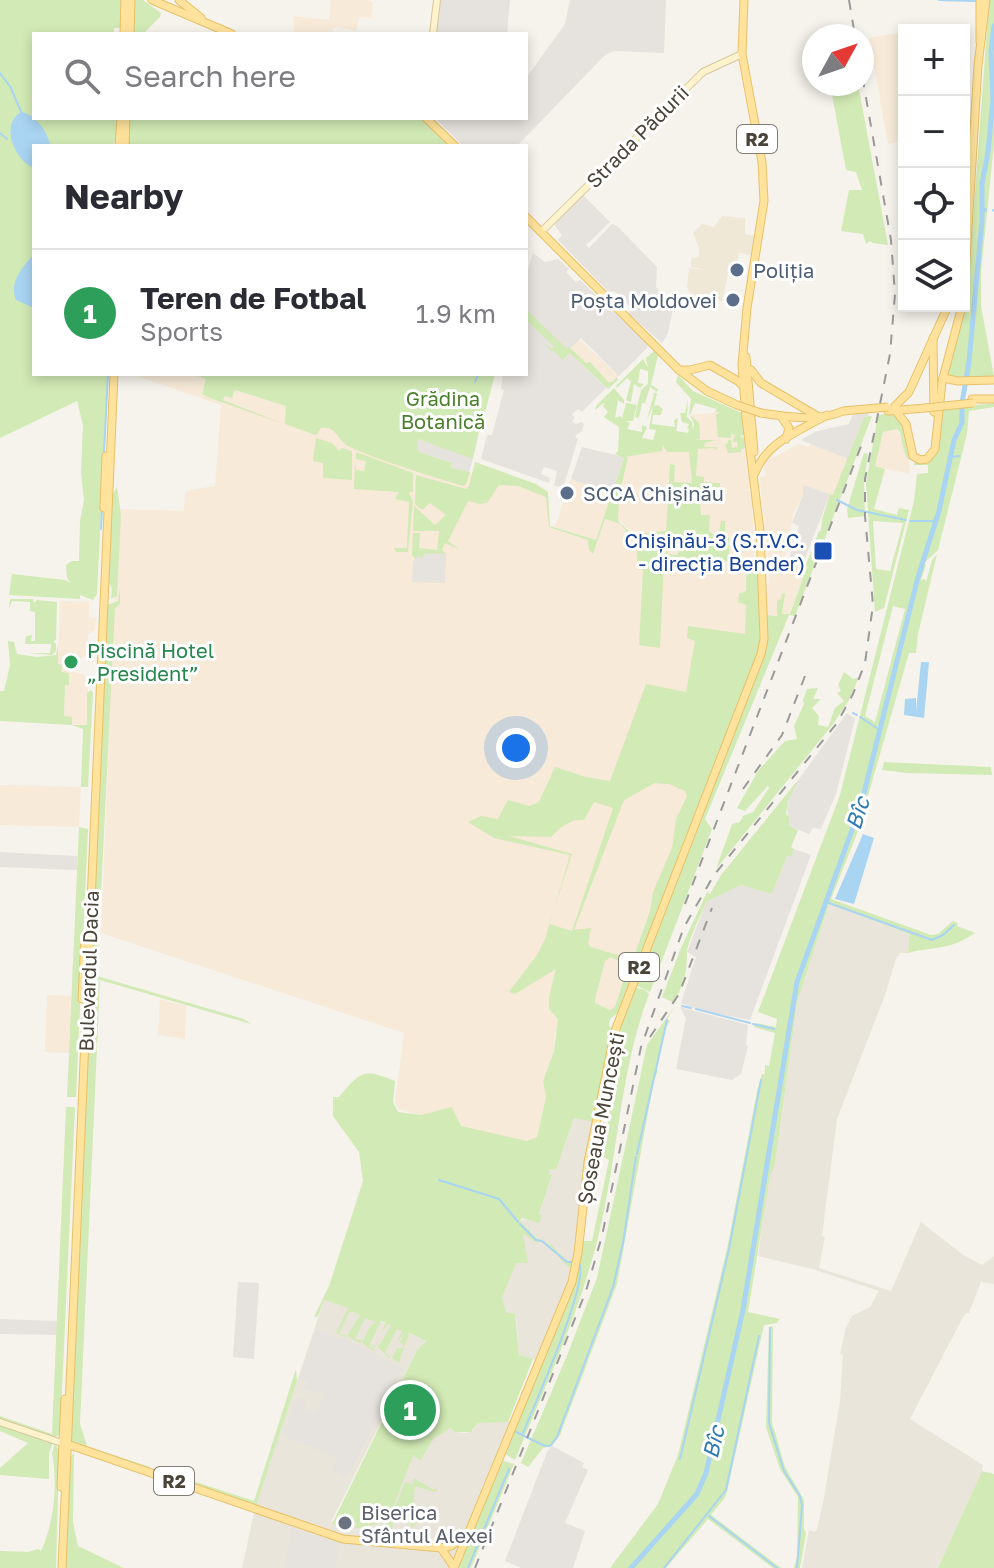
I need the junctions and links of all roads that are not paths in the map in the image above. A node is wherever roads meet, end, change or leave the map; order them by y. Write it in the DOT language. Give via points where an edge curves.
graph roads {
  1 [pos="128,0"];
  2 [pos="152,0"];
  3 [pos="179,0"];
  4 [pos="437,0"];
  5 [pos="744,0"];
  6 [pos="983,0"];
  7 [pos="209,24"];
  8 [pos="127,32"];
  9 [pos="227,32"];
  10 [pos="433,32"];
  11 [pos="742,54"];
  12 [pos="123,120"];
  13 [pos="428,120"];
  14 [pos="122,144"];
  15 [pos="453,144"];
  16 [pos="970,186"];
  17 [pos="528,219"];
  18 [pos="541,232"];
  19 [pos="945,312"];
  20 [pos="961,312"];
  21 [pos="942,317"];
  22 [pos="959,322"];
  23 [pos="933,338"];
  24 [pos="702,366"];
  25 [pos="745,366"];
  26 [pos="679,370"];
  27 [pos="727,374"];
  28 [pos="112,376"];
  29 [pos="943,378"];
  30 [pos="994,380"];
  31 [pos="699,386"];
  32 [pos="744,387"];
  33 [pos="769,388"];
  34 [pos="780,395"];
  35 [pos="751,397"];
  36 [pos="991,399"];
  37 [pos="922,406"];
  38 [pos="891,409"];
  39 [pos="838,414"];
  40 [pos="779,416"];
  41 [pos="817,416"];
  42 [pos="906,424"];
  43 [pos="753,434"];
  44 [pos="786,439"];
  45 [pos="932,451"];
  46 [pos="759,456"];
  47 [pos="0,1422"];
  48 [pos="65,1444"];
  49 [pos="468,1534"];
  50 [pos="441,1548"];
  51 [pos="454,1567"];
  52 [pos="60,1568"];
  1 -- 8 [label="main road"];
  2 -- 7 [label="main road"];
  3 -- 7 [label="main road"];
  4 -- 10 [label="main road"];
  5 -- 11 [label="main road, R2"];
  6 -- 16 [label="main road"];
  7 -- 9 [label="main road"];
  11 -- 18 [label="main road, Strada Pădurii" via="703,72"];
  11 -- 25 [label="main road, R2" via="764,201 747,308"];
  12 -- 14 [label="main road"];
  13 -- 15 [label="main road"];
  17 -- 18 [label="main road"];
  18 -- 26 [label="main road"];
  19 -- 21 [label="main road"];
  20 -- 22 [label="main road"];
  21 -- 22 [label="main road"];
  21 -- 23 [label="main road"];
  22 -- 29 [label="main road"];
  23 -- 38 [label="main road" via="909,392"];
  23 -- 45 [label="main road"];
  24 -- 26 [label="main road"];
  24 -- 27 [label="main road"];
  24 -- 31 [label="main road"];
  25 -- 27 [label="main road"];
  25 -- 32 [label="main road, R2"];
  25 -- 33 [label="main road"];
  25 -- 35 [label="main road, R2"];
  26 -- 31 [label="main road"];
  27 -- 32 [label="main road"];
  28 -- 48 [label="main road, Bulevardul Dacia"];
  29 -- 30 [label="main road"];
  29 -- 45 [label="main road"];
  31 -- 40 [label="main road, bridge" via="737,405"];
  32 -- 46 [label="main road, R2"];
  33 -- 34 [label="main road"];
  33 -- 35 [label="main road"];
  34 -- 40 [label="main road" via="785,404"];
  34 -- 41 [label="main road"];
  35 -- 43 [label="main road, R2"];
  36 -- 37 [label="main road, bridge"];
  37 -- 38 [label="main road"];
  37 -- 42 [label="main road"];
  38 -- 39 [label="main road, bridge"];
  38 -- 42 [label="main road"];
  39 -- 41 [label="main road"];
  39 -- 44 [label="main road"];
  40 -- 41 [label="main road"];
  40 -- 44 [label="main road" via="789,427"];
  42 -- 45 [label="main road" via="913,456 922,460"];
  43 -- 46 [label="main road, R2"];
  43 -- 46 [label="main road"];
  44 -- 46 [label="main road"];
  46 -- 49 [label="main road, Șoseaua Muncești / R2" via="754,476 761,540 761,654 615,1031 589,1158 576,1268"];
  47 -- 48 [label="main road"];
  48 -- 50 [label="main road, R2" via="343,1539"];
  48 -- 52 [label="main road, Bulevardul Dacia"];
  49 -- 50 [label="main road"];
  49 -- 51 [label="main road, Șoseaua Muncești"];
  50 -- 51 [label="main road"];
}
